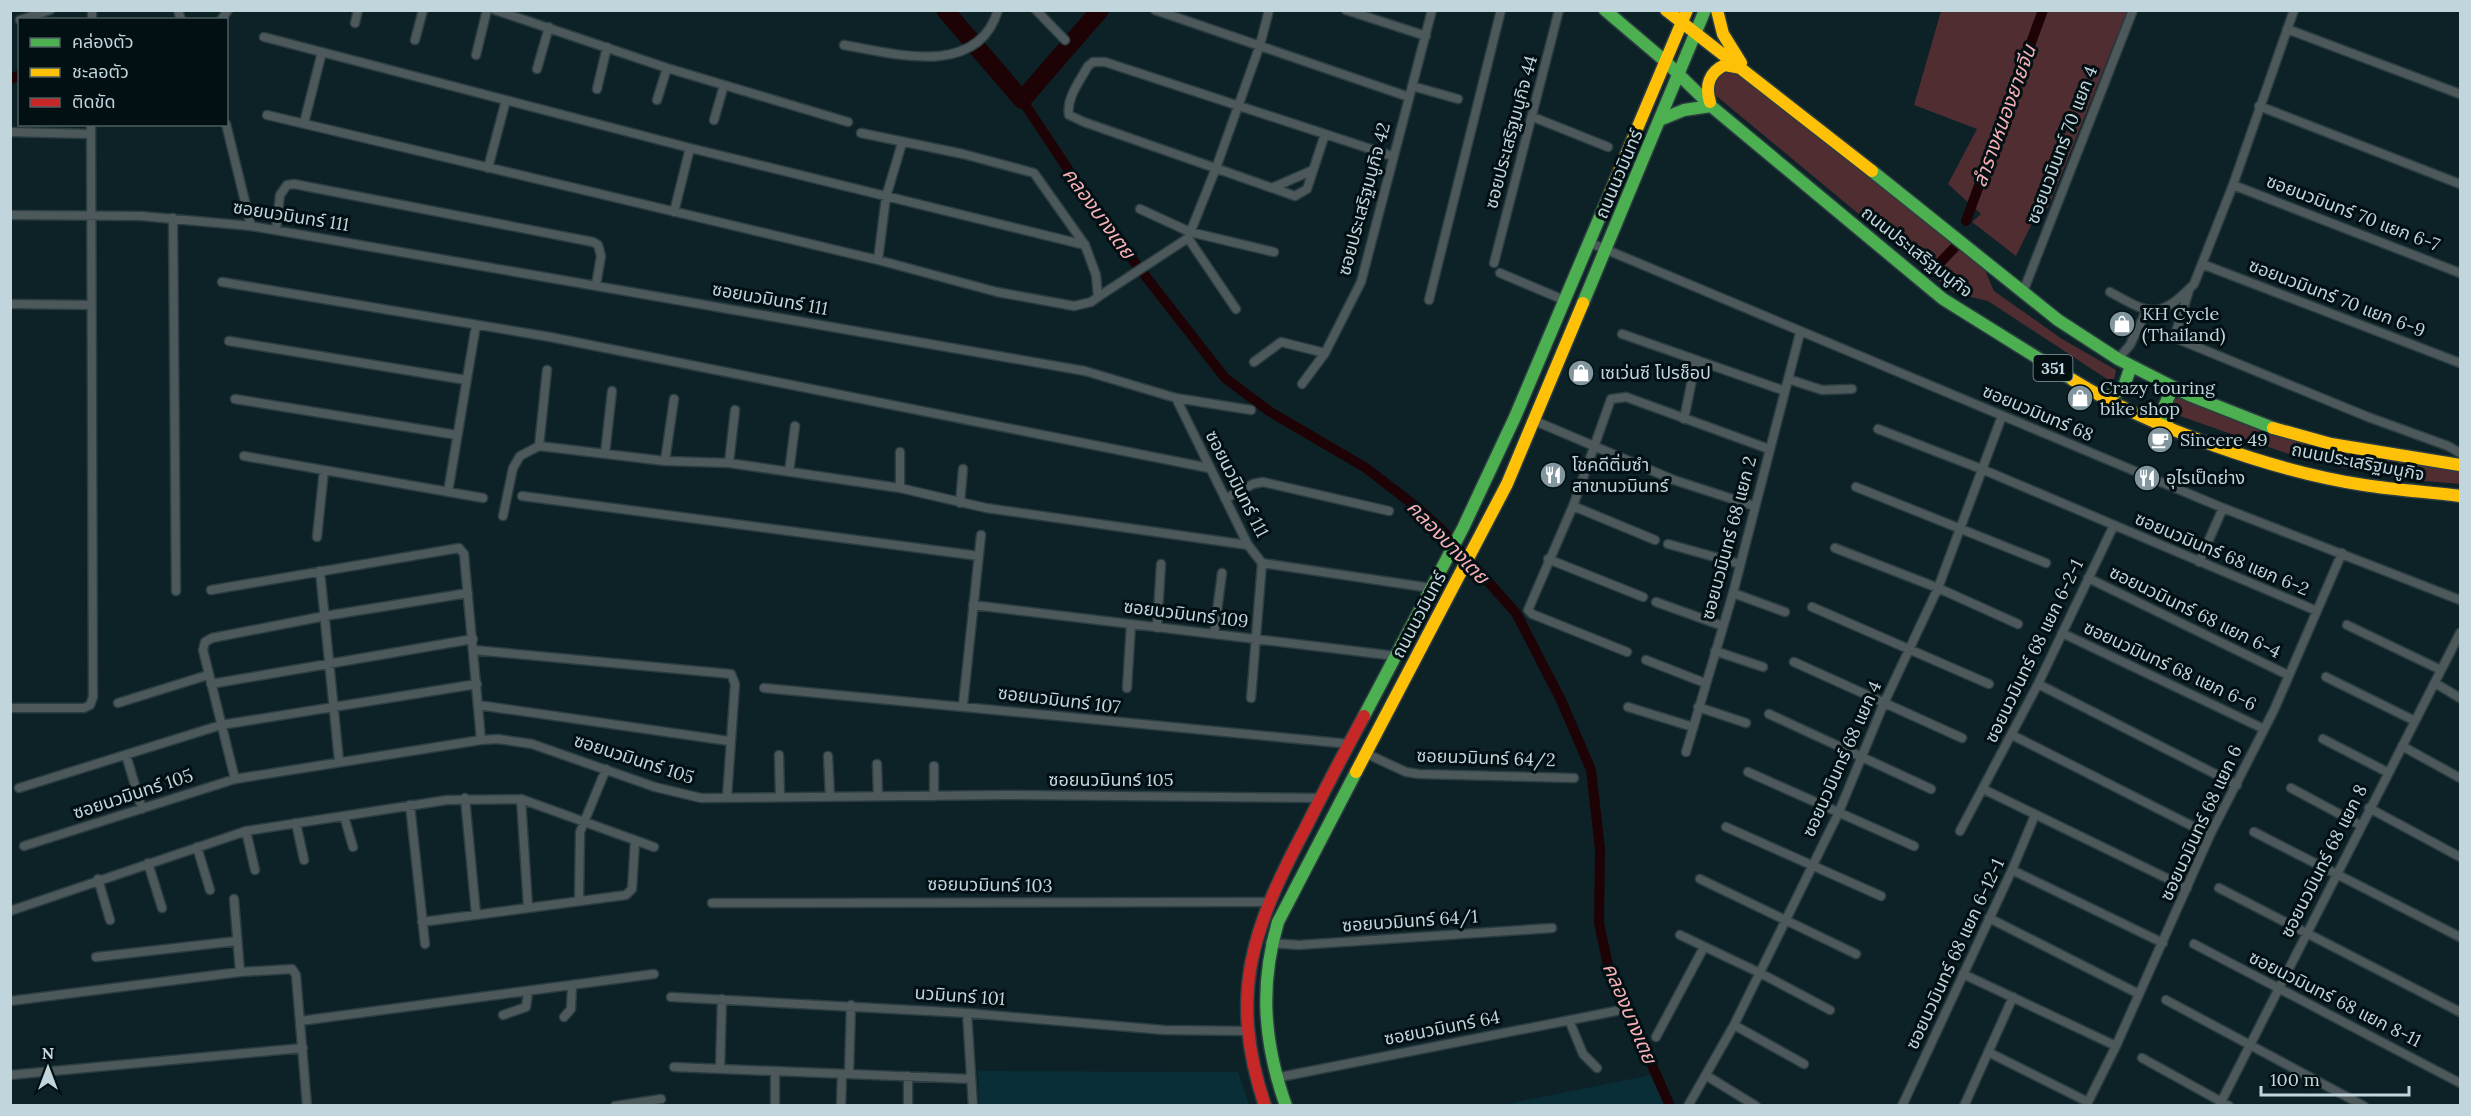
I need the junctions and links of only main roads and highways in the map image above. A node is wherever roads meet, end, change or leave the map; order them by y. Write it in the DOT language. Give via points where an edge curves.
graph roads {
  1 [pos="1605,10"];
  2 [pos="1666,10"];
  3 [pos="1687,10"];
  4 [pos="1705,10"];
  5 [pos="1717,10"];
  6 [pos="1681,23"];
  7 [pos="1695,34"];
  8 [pos="1665,61"];
  9 [pos="1747,71"];
  10 [pos="1679,74"];
  11 [pos="1711,106"];
  12 [pos="1662,119"];
  13 [pos="2132,366"];
  14 [pos="2173,387"];
  15 [pos="2104,398"];
  16 [pos="2168,428"];
  17 [pos="2460,465"];
  18 [pos="2460,496"];
  19 [pos="1265,1106"];
  20 [pos="1286,1106"];
  1 -- 8 [label="main road, ถนนประเสริฐมนูกิจ / 351"];
  2 -- 6 [label="main road, ถนนประเสริฐมนูกิจ / 351"];
  3 -- 6 [label="main road, ถนนนวมินทร์"];
  4 -- 7 [label="main road, ถนนนวมินทร์"];
  5 -- 9 [label="main road" via="1723,34"];
  6 -- 7 [label="main road, ถนนประเสริฐมนูกิจ / 351"];
  6 -- 8 [label="main road, ถนนนวมินทร์"];
  7 -- 9 [label="main road, ถนนประเสริฐมนูกิจ / 351"];
  7 -- 10 [label="main road, ถนนนวมินทร์"];
  8 -- 10 [label="main road, ถนนประเสริฐมนูกิจ / 351"];
  8 -- 19 [label="main road, ถนนนวมินทร์" via="1515,417 1463,528 1266,902 1251,944 1245,998 1251,1066"];
  9 -- 11 [label="main road" via="1734,64 1711,73 1706,85"];
  9 -- 13 [label="main road, ถนนประเสริฐมนูกิจ / 351" via="2067,326"];
  10 -- 11 [label="main road, ถนนประเสริฐมนูกิจ / 351"];
  10 -- 12 [label="main road, ถนนนวมินทร์"];
  11 -- 12 [label="main road" via="1684,110"];
  11 -- 15 [label="main road, ถนนประเสริฐมนูกิจ / 351" via="1943,299"];
  12 -- 20 [label="main road, ถนนนวมินทร์" via="1535,421 1479,541 1289,899 1270,943 1265,1034"];
  13 -- 14 [label="main road, ถนนประเสริฐมนูกิจ / 351"];
  13 -- 15 [label="main road" via="2123,389"];
  14 -- 16 [label="main road" via="2164,402"];
  14 -- 17 [label="main road, ถนนประเสริฐมนูกิจ / 351" via="2273,428 2331,444"];
  15 -- 16 [label="main road, ถนนประเสริฐมนูกิจ / 351"];
  16 -- 18 [label="main road, ถนนประเสริฐมนูกิจ / 351" via="2319,477"];
}
